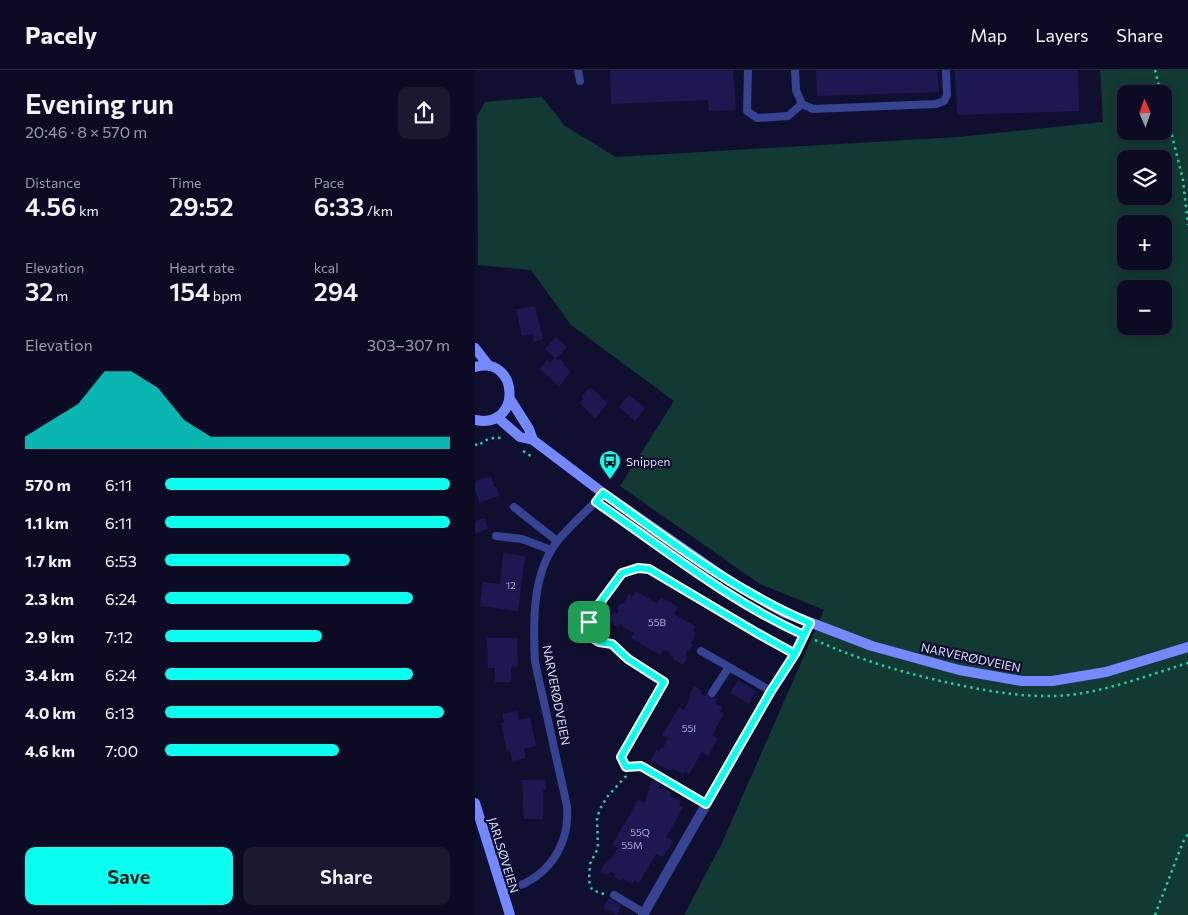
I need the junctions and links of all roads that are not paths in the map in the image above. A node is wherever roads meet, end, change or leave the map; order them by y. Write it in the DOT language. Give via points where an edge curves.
graph roads {
  1 [pos="578,70"];
  2 [pos="748,70"];
  3 [pos="795,70"];
  4 [pos="946,70"];
  5 [pos="580,81"];
  6 [pos="801,104"];
  7 [pos="475,348"];
  8 [pos="489,366"];
  9 [pos="475,367"];
  10 [pos="510,399"];
  11 [pos="497,417"];
  12 [pos="477,423"];
  13 [pos="533,440"];
  14 [pos="603,493"];
  15 [pos="514,507"];
  16 [pos="496,536"];
  17 [pos="557,541"];
  18 [pos="551,550"];
  19 [pos="665,577"];
  20 [pos="810,623"];
  21 [pos="1188,647"];
  22 [pos="701,651"];
  23 [pos="795,654"];
  24 [pos="729,667"];
  25 [pos="771,691"];
  26 [pos="713,693"];
  27 [pos="475,803"];
  28 [pos="502,890"];
  29 [pos="614,895"];
  30 [pos="643,914"];
  31 [pos="510,915"];
  1 -- 5 [label="lane"];
  2 -- 6 [label="lane" via="747,111 757,118 788,116"];
  3 -- 6 [label="lane"];
  4 -- 6 [label="lane" via="947,95 944,101 936,104 813,109"];
  7 -- 8 [label="main road, NARVERØDVEIEN"];
  8 -- 9 [label="main road"];
  8 -- 10 [label="main road, NARVERØDVEIEN" via="497,369 508,382"];
  10 -- 11 [label="main road"];
  10 -- 13 [label="main road, NARVERØDVEIEN"];
  11 -- 12 [label="main road"];
  11 -- 13 [label="main road, NARVERØDVEIEN" via="520,437"];
  13 -- 14 [label="main road, NARVERØDVEIEN"];
  14 -- 17 [label="lane, NARVERØDVEIEN"];
  14 -- 20 [label="main road, NARVERØDVEIEN" via="731,582 783,612"];
  15 -- 17 [label="lane"];
  16 -- 18 [label="lane" via="522,539"];
  17 -- 18 [label="lane, NARVERØDVEIEN"];
  18 -- 28 [label="lane, NARVERØDVEIEN" via="537,594 535,662 568,818 560,849 549,866 520,886"];
  19 -- 23 [label="lane"];
  20 -- 21 [label="main road, NARVERØDVEIEN" via="923,661 1021,681 1052,681 1106,672"];
  20 -- 23 [label="street"];
  22 -- 24 [label="lane"];
  23 -- 25 [label="street"];
  24 -- 25 [label="lane"];
  24 -- 26 [label="lane"];
  25 -- 30 [label="street"];
  27 -- 28 [label="main road, JARLSØVEIEN"];
  28 -- 31 [label="main road, JARLSØVEIEN"];
  29 -- 30 [label="lane"];
}
